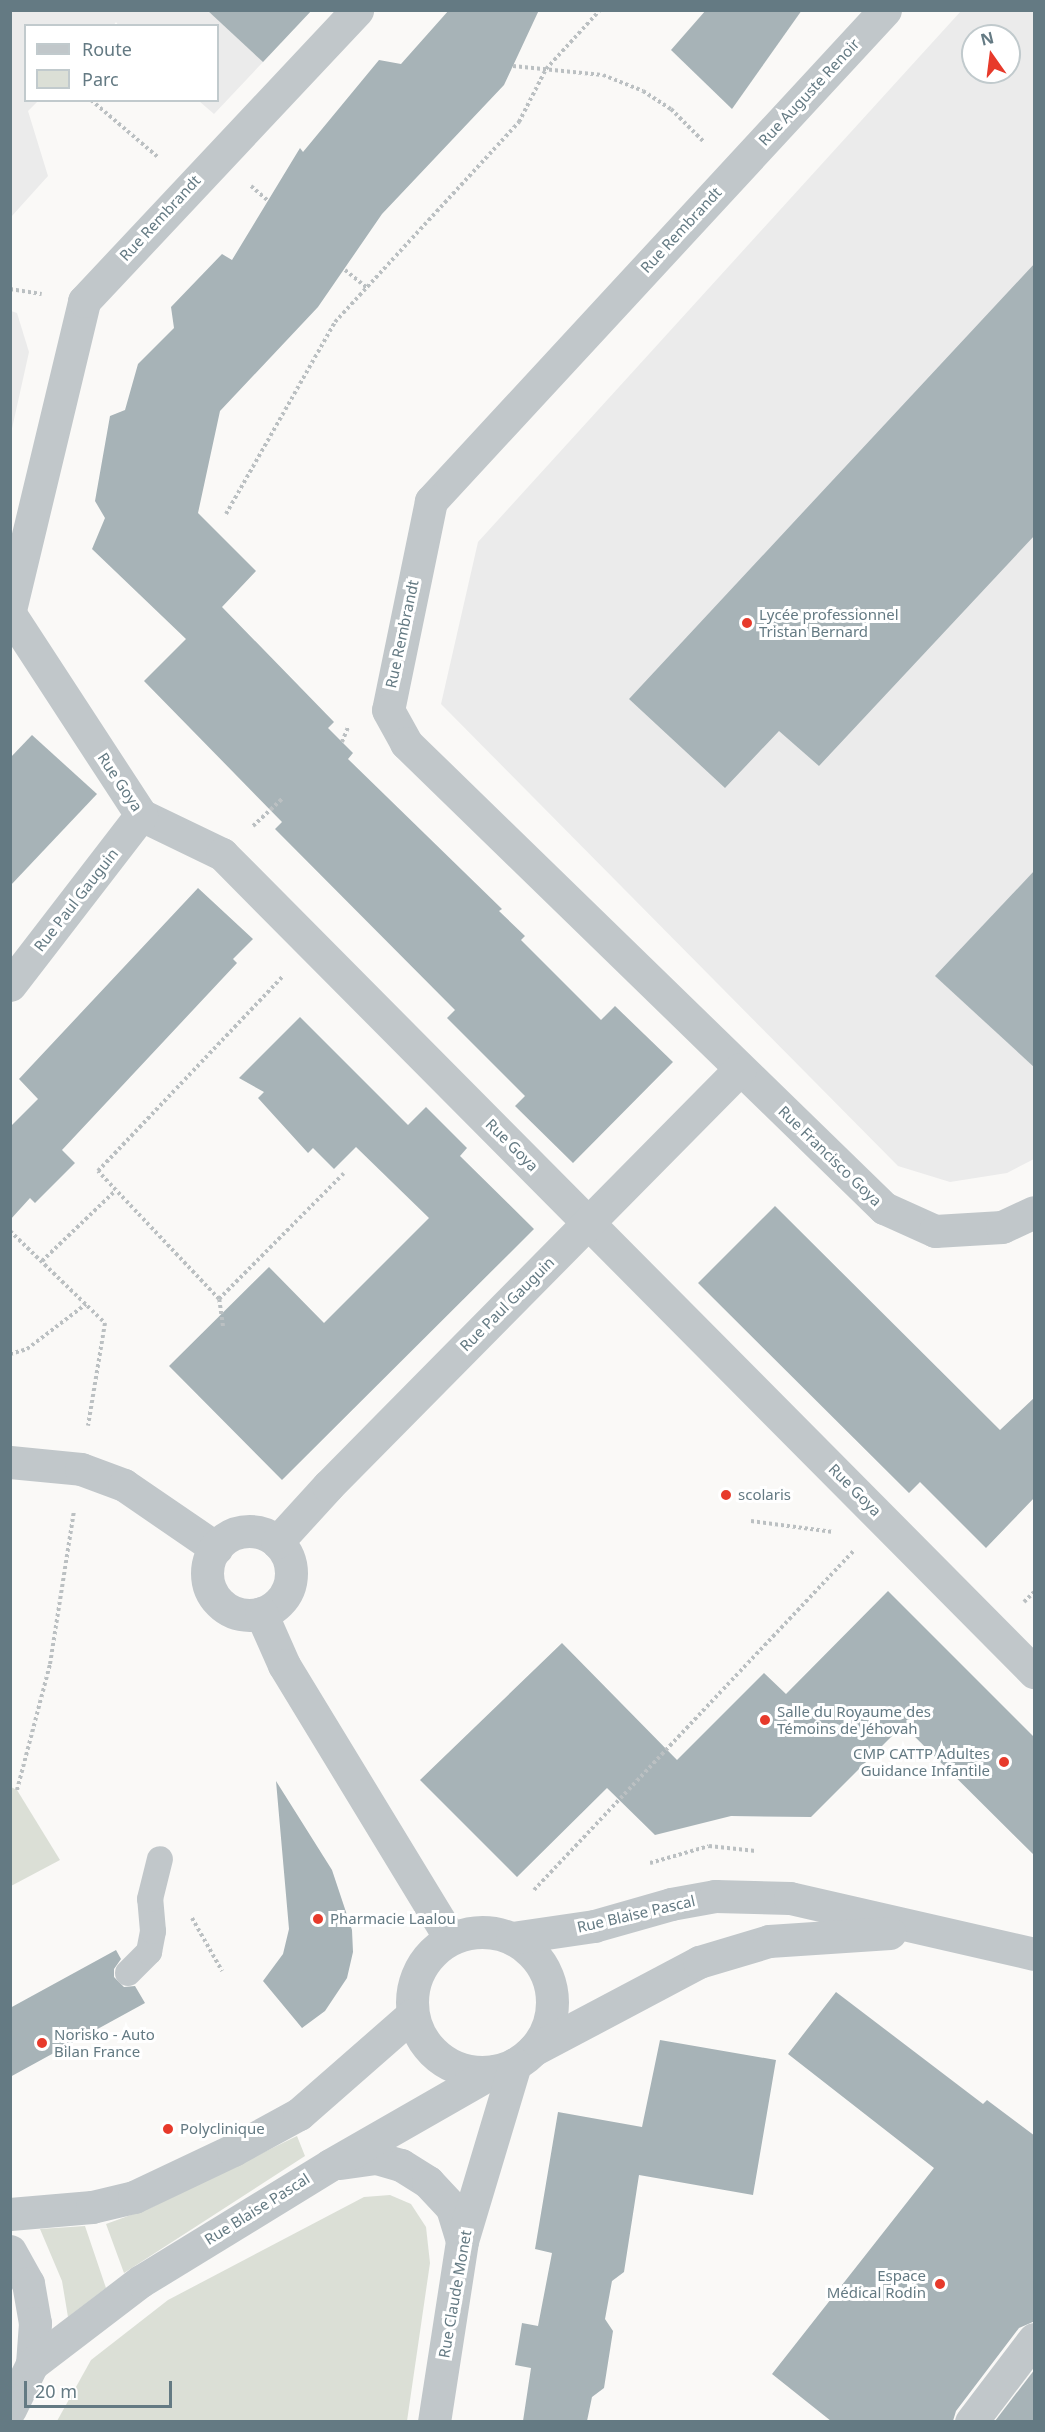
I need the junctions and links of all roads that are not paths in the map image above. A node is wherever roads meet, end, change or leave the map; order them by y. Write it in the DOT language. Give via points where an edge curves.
graph roads {
  1 [pos="357,10"];
  2 [pos="885,10"];
  3 [pos="734,172"];
  4 [pos="10,612"];
  5 [pos="141,815"];
  6 [pos="10,985"];
  7 [pos="740,1069"];
  8 [pos="1035,1212"];
  9 [pos="588,1221"];
  10 [pos="10,1462"];
  11 [pos="277,1542"];
  12 [pos="216,1548"];
  13 [pos="261,1613"];
  14 [pos="1035,1672"];
  15 [pos="160,1859"];
  16 [pos="938,1932"];
  17 [pos="502,1935"];
  18 [pos="450,1938"];
  19 [pos="1035,1954"];
  20 [pos="128,1973"];
  21 [pos="412,2015"];
  22 [pos="514,2062"];
  23 [pos="330,2165"];
  24 [pos="10,2214"];
  25 [pos="462,2241"];
  26 [pos="10,2251"];
  27 [pos="1035,2339"];
  28 [pos="32,2364"];
  29 [pos="10,2409"];
  30 [pos="434,2421"];
  31 [pos="971,2421"];
  1 -- 4 [label="street, Rue Rembrandt" via="84,301"];
  2 -- 3 [label="street, Rue Auguste Renoir"];
  3 -- 7 [label="street, Rue Rembrandt" via="431,501 387,710 406,743"];
  4 -- 5 [label="street, Rue Goya"];
  5 -- 6 [label="street, Rue Paul Gauguin"];
  5 -- 9 [label="street, Rue Goya" via="222,854"];
  7 -- 8 [label="street, Rue Francisco Goya" via="884,1208 935,1231 1002,1227"];
  7 -- 9 [label="street, Rue Paul Gauguin"];
  9 -- 11 [label="street, Rue Paul Gauguin"];
  9 -- 14 [label="street, Rue Goya" via="875,1528"];
  10 -- 12 [label="street" via="81,1469 124,1485"];
  11 -- 12 [label="street" via="252,1531 238,1532"];
  11 -- 13 [label="street" via="290,1563 288,1588 282,1599"];
  12 -- 13 [label="street" via="207,1572 214,1597 235,1613"];
  13 -- 18 [label="street" via="284,1665"];
  15 -- 20 [label="lane" via="150,1899 153,1931 149,1952"];
  16 -- 17 [label="street, Rue Blaise Pascal" via="790,1898 715,1896 594,1926"];
  16 -- 19 [label="street, Rue Blaise Pascal"];
  16 -- 22 [label="street, Rue Blaise Pascal" via="835,1934 769,1941 699,1962"];
  17 -- 18 [label="street"];
  17 -- 22 [label="street" via="530,1951 544,1968 551,1989 552,2011 546,2033"];
  18 -- 21 [label="street" via="418,1970 412,1992"];
  21 -- 22 [label="street" via="419,2035 442,2060 472,2072"];
  21 -- 24 [label="street" via="300,2114 233,2150 134,2197 92,2207"];
  22 -- 23 [label="street, Rue Blaise Pascal"];
  22 -- 25 [label="street, Rue Claude Monet"];
  23 -- 25 [label="street" via="376,2158 401,2165 428,2182 452,2208"];
  23 -- 28 [label="street, Rue Blaise Pascal" via="141,2281"];
  25 -- 30 [label="street, Rue Claude Monet"];
  26 -- 28 [label="street" via="28,2283 35,2323"];
  27 -- 31 [label="street"];
  28 -- 29 [label="street"];
}
